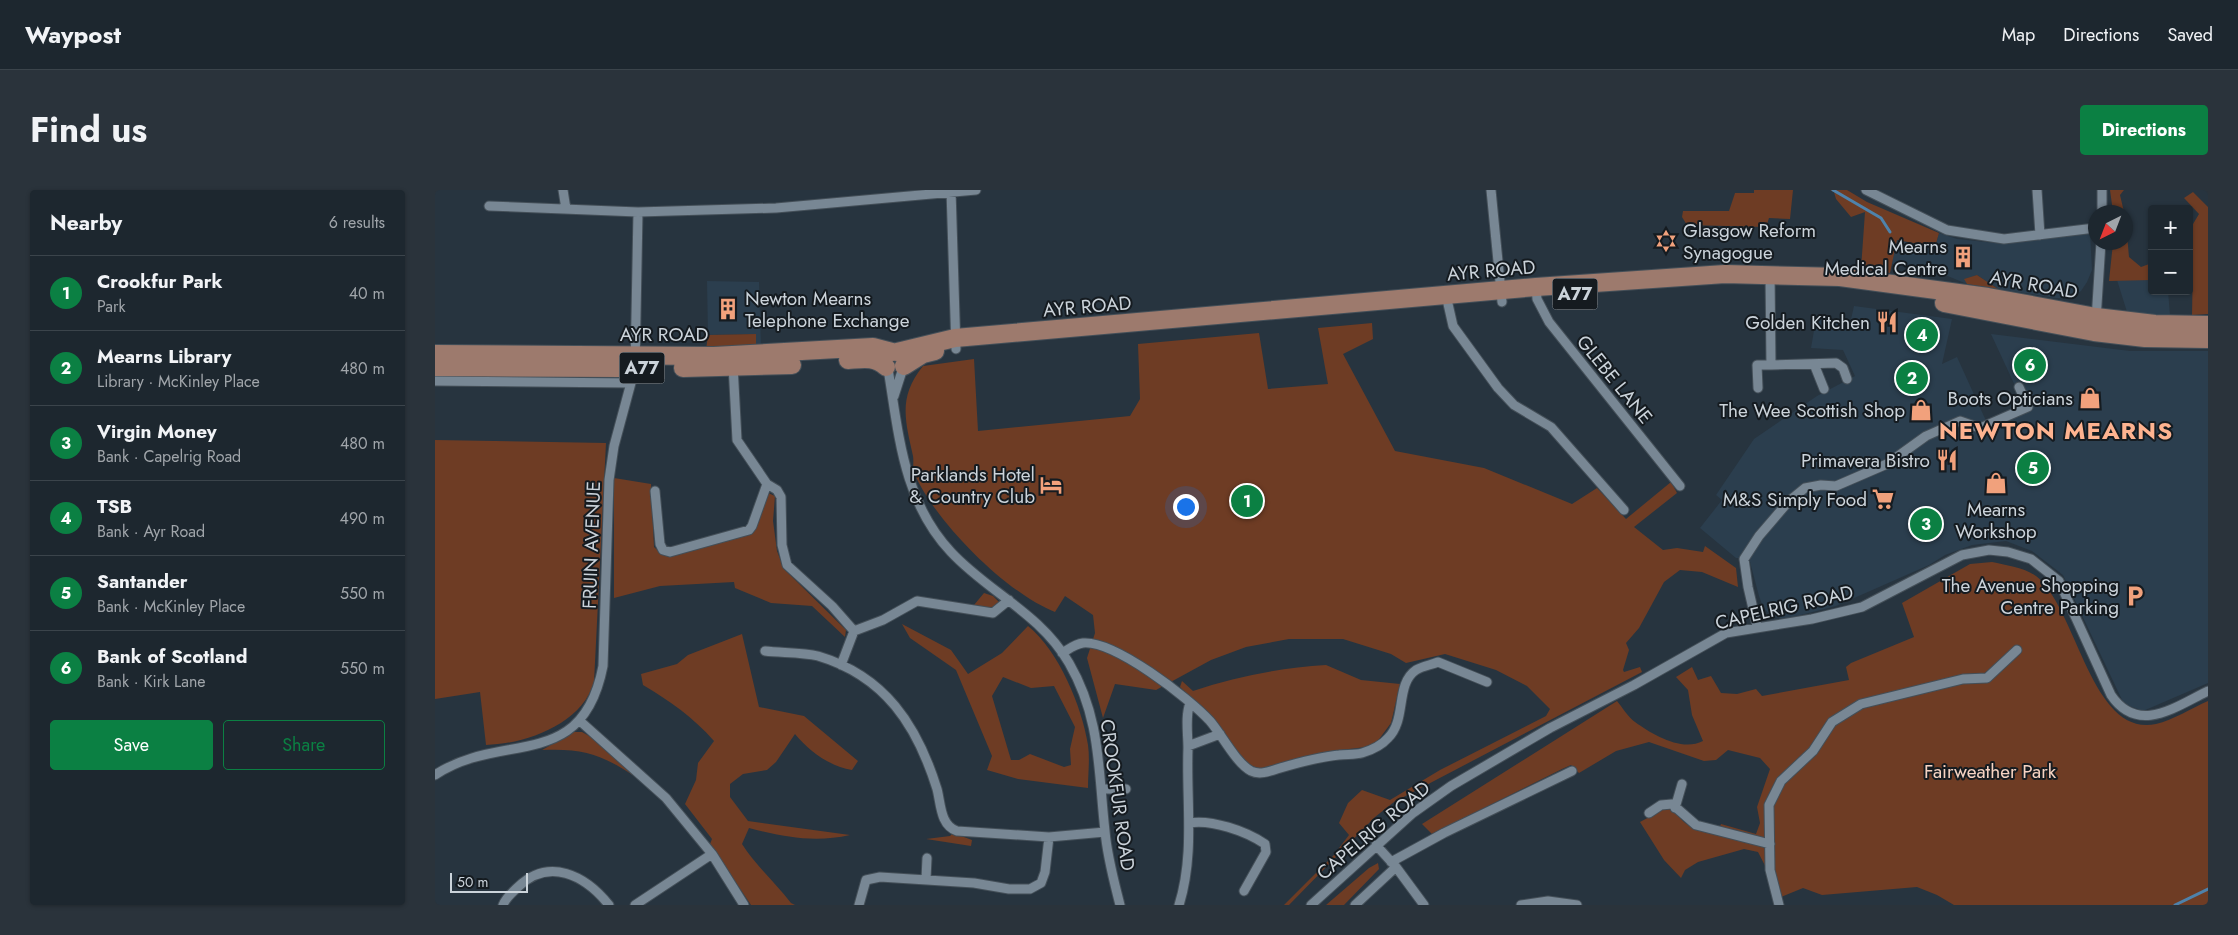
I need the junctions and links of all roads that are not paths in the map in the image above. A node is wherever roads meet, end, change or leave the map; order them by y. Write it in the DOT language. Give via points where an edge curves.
graph roads {
  1 [pos="563,190"];
  2 [pos="976,190"];
  3 [pos="1491,190"];
  4 [pos="1866,190"];
  5 [pos="2037,190"];
  6 [pos="2103,190"];
  7 [pos="951,191"];
  8 [pos="2102,205"];
  9 [pos="489,206"];
  10 [pos="566,209"];
  11 [pos="638,212"];
  12 [pos="2088,229"];
  13 [pos="2039,236"];
  14 [pos="2100,250"];
  15 [pos="1770,280"];
  16 [pos="1537,293"];
  17 [pos="1501,296"];
  18 [pos="1446,300"];
  19 [pos="2095,324"];
  20 [pos="2208,325"];
  21 [pos="2208,339"];
  22 [pos="956,344"];
  23 [pos="435,354"];
  24 [pos="733,361"];
  25 [pos="895,362"];
  26 [pos="1814,364"];
  27 [pos="1771,365"];
  28 [pos="435,366"];
  29 [pos="633,369"];
  30 [pos="1847,379"];
  31 [pos="435,381"];
  32 [pos="2019,387"];
  33 [pos="1757,388"];
  34 [pos="1824,389"];
  35 [pos="893,398"];
  36 [pos="767,484"];
  37 [pos="1680,486"];
  38 [pos="655,492"];
  39 [pos="1624,510"];
  40 [pos="1009,600"];
  41 [pos="1757,626"];
  42 [pos="854,631"];
  43 [pos="2017,650"];
  44 [pos="765,651"];
  45 [pos="1063,653"];
  46 [pos="841,665"];
  47 [pos="1487,682"];
  48 [pos="2208,691"];
  49 [pos="1190,702"];
  50 [pos="580,721"];
  51 [pos="1220,734"];
  52 [pos="1188,746"];
  53 [pos="1573,771"];
  54 [pos="435,775"];
  55 [pos="1682,784"];
  56 [pos="1102,789"];
  57 [pos="1126,789"];
  58 [pos="1675,808"];
  59 [pos="1649,813"];
  60 [pos="1189,823"];
  61 [pos="1105,832"];
  62 [pos="1049,837"];
  63 [pos="1770,844"];
  64 [pos="1376,845"];
  65 [pos="713,854"];
  66 [pos="927,858"];
  67 [pos="1394,864"];
  68 [pos="926,879"];
  69 [pos="1244,891"];
  70 [pos="503,905"];
  71 [pos="609,905"];
  72 [pos="635,905"];
  73 [pos="745,905"];
  74 [pos="859,905"];
  75 [pos="1120,905"];
  76 [pos="1179,905"];
  77 [pos="1311,905"];
  78 [pos="1355,905"];
  79 [pos="1424,905"];
  80 [pos="1521,905"];
  81 [pos="1577,905"];
  82 [pos="1779,905"];
  1 -- 10 [label="street"];
  2 -- 7 [label="street"];
  3 -- 17 [label="street"];
  4 -- 13 [label="street" via="1947,230 2004,239"];
  5 -- 13 [label="street"];
  6 -- 8 [label="street"];
  7 -- 11 [label="street" via="776,208"];
  7 -- 22 [label="street"];
  9 -- 10 [label="street"];
  10 -- 11 [label="street"];
  11 -- 29 [label="street, FRUIN AVENUE"];
  12 -- 13 [label="street"];
  14 -- 19 [label="street"];
  15 -- 16 [label="main road, AYR ROAD / A77"];
  15 -- 19 [label="main road, AYR ROAD / A77" via="1840,277 1891,283 1988,297"];
  15 -- 27 [label="street"];
  16 -- 17 [label="main road, AYR ROAD / A77"];
  16 -- 37 [label="street, GLEBE LANE" via="1549,322"];
  17 -- 18 [label="main road, AYR ROAD / A77"];
  18 -- 22 [label="main road, AYR ROAD / A77"];
  18 -- 39 [label="street" via="1453,326 1498,388 1514,405 1551,427"];
  19 -- 20 [label="main road, AYR ROAD / A77"];
  19 -- 21 [label="main road, AYR ROAD / A77" via="2145,338"];
  22 -- 25 [label="main road, AYR ROAD / A77"];
  23 -- 29 [label="main road, AYR ROAD / A77"];
  24 -- 25 [label="main road, AYR ROAD / A77" via="868,358 881,363"];
  24 -- 29 [label="main road, AYR ROAD / A77"];
  24 -- 36 [label="street" via="737,440"];
  25 -- 35 [label="street, CROOKFUR ROAD"];
  25 -- 35 [label="street, CROOKFUR ROAD"];
  26 -- 27 [label="street"];
  26 -- 30 [label="street" via="1836,363 1843,368"];
  26 -- 34 [label="street"];
  27 -- 33 [label="street" via="1757,365"];
  28 -- 29 [label="main road, AYR ROAD / A77"];
  29 -- 31 [label="street, AYR ROAD"];
  29 -- 50 [label="street, FRUIN AVENUE" via="609,480 603,666 592,704"];
  32 -- 41 [label="street" via="2027,408 1980,428 1960,421 1925,436 1887,464 1836,486 1805,488 1789,501 1744,559"];
  35 -- 40 [label="street, CROOKFUR ROAD" via="904,463 915,498 930,527 952,553"];
  36 -- 38 [label="street" via="749,530 670,552 663,550 660,544"];
  36 -- 42 [label="street" via="781,497 782,545 787,565"];
  40 -- 42 [label="street" via="993,613 917,601 883,620"];
  40 -- 45 [label="street, CROOKFUR ROAD" via="1037,622"];
  41 -- 48 [label="street, CAPELRIG ROAD" via="1812,619 1862,607 1962,555 1989,550 2008,552 2031,559 2059,581 2120,708 2146,716 2163,712"];
  41 -- 64 [label="street, CAPELRIG ROAD" via="1726,633 1550,728 1451,786"];
  42 -- 46 [label="street"];
  43 -- 63 [label="street" via="1987,678 1963,680 1861,704 1832,722 1813,752 1781,780 1769,805"];
  44 -- 46 [label="street" via="816,656"];
  45 -- 49 [label="street" via="1074,645 1085,643 1108,648 1172,686"];
  45 -- 56 [label="street, CROOKFUR ROAD" via="1093,720"];
  46 -- 62 [label="street" via="871,682 905,717 918,739 937,788 945,823 950,829"];
  47 -- 51 [label="street" via="1438,662 1422,668 1410,677 1404,691 1399,723 1378,747 1359,754 1311,760 1263,773 1251,771 1241,764"];
  49 -- 51 [label="street"];
  49 -- 52 [label="street"];
  50 -- 54 [label="street, FRUIN AVENUE" via="550,741 476,756 449,765"];
  50 -- 65 [label="street" via="666,798"];
  51 -- 52 [label="street"];
  52 -- 60 [label="street"];
  53 -- 67 [label="street" via="1452,829"];
  55 -- 58 [label="street"];
  56 -- 57 [label="street"];
  56 -- 61 [label="street, CROOKFUR ROAD"];
  58 -- 59 [label="street" via="1672,804 1661,805"];
  58 -- 63 [label="street" via="1696,824"];
  60 -- 69 [label="street" via="1210,824 1256,838 1265,844 1266,852"];
  60 -- 76 [label="street" via="1188,867"];
  61 -- 62 [label="street"];
  61 -- 75 [label="street, CROOKFUR ROAD"];
  62 -- 68 [label="street" via="1041,883 1030,889"];
  63 -- 82 [label="street" via="1770,870"];
  64 -- 67 [label="street"];
  64 -- 77 [label="street, CAPELRIG ROAD"];
  65 -- 72 [label="street"];
  65 -- 73 [label="street"];
  66 -- 68 [label="street"];
  67 -- 78 [label="street"];
  67 -- 79 [label="street"];
  68 -- 74 [label="street" via="880,877 866,880"];
  70 -- 71 [label="street" via="526,879 547,870 570,874 588,883"];
  80 -- 81 [label="street" via="1548,901"];
}
